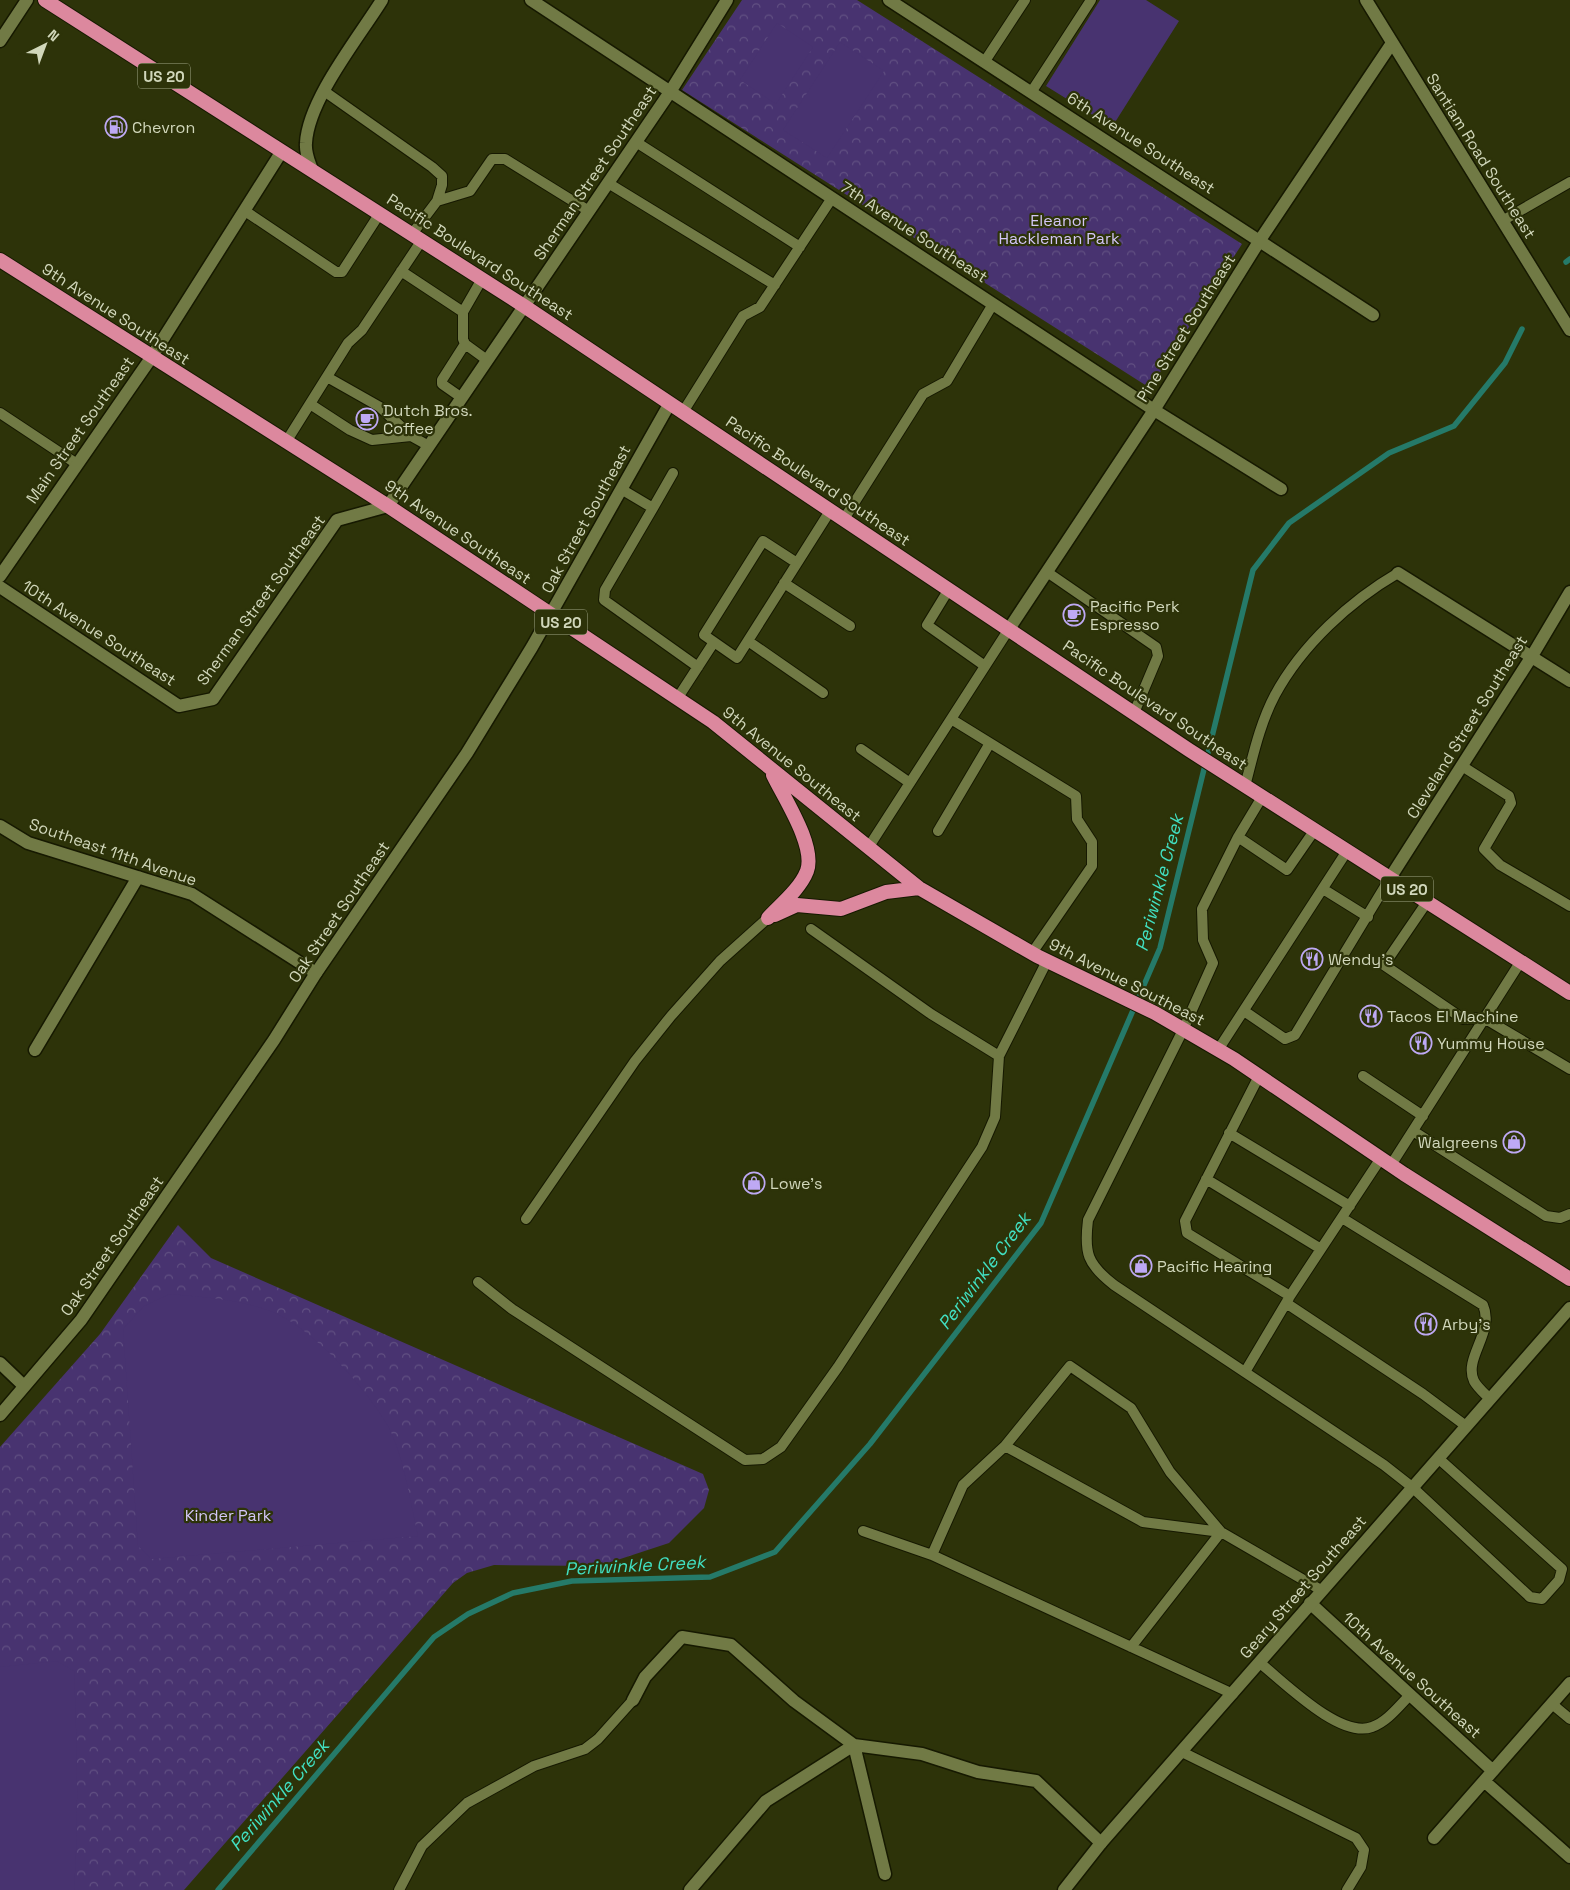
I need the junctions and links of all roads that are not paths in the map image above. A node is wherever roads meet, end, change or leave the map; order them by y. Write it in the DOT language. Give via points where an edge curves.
graph roads {
  1 [pos="27,0"];
  2 [pos="46,0"];
  3 [pos="382,0"];
  4 [pos="531,0"];
  5 [pos="727,0"];
  6 [pos="889,0"];
  7 [pos="1025,0"];
  8 [pos="1091,0"];
  9 [pos="1366,0"];
  10 [pos="0,41"];
  11 [pos="1392,43"];
  12 [pos="985,61"];
  13 [pos="324,91"];
  14 [pos="1032,91"];
  15 [pos="670,92"];
  16 [pos="636,142"];
  17 [pos="282,151"];
  18 [pos="312,170"];
  19 [pos="1570,182"];
  20 [pos="608,183"];
  21 [pos="832,198"];
  22 [pos="437,201"];
  23 [pos="245,211"];
  24 [pos="589,211"];
  25 [pos="380,213"];
  26 [pos="1502,221"];
  27 [pos="417,237"];
  28 [pos="1260,240"];
  29 [pos="800,247"];
  30 [pos="0,260"];
  31 [pos="401,271"];
  32 [pos="482,279"];
  33 [pos="775,285"];
  34 [pos="993,304"];
  35 [pos="524,306"];
  36 [pos="463,312"];
  37 [pos="1373,315"];
  38 [pos="1570,330"];
  39 [pos="465,344"];
  40 [pos="151,358"];
  41 [pos="487,360"];
  42 [pos="327,377"];
  43 [pos="462,398"];
  44 [pos="670,403"];
  45 [pos="310,404"];
  46 [pos="1154,410"];
  47 [pos="683,412"];
  48 [pos="0,413"];
  49 [pos="411,436"];
  50 [pos="286,442"];
  51 [pos="429,446"];
  52 [pos="77,464"];
  53 [pos="673,473"];
  54 [pos="1281,489"];
  55 [pos="621,490"];
  56 [pos="388,506"];
  57 [pos="653,508"];
  58 [pos="830,511"];
  59 [pos="844,519"];
  60 [pos="797,563"];
  61 [pos="2,567"];
  62 [pos="1047,572"];
  63 [pos="1398,572"];
  64 [pos="784,583"];
  65 [pos="0,587"];
  66 [pos="949,589"];
  67 [pos="1570,592"];
  68 [pos="551,615"];
  69 [pos="850,626"];
  70 [pos="1009,629"];
  71 [pos="748,641"];
  72 [pos="714,642"];
  73 [pos="1532,656"];
  74 [pos="985,666"];
  75 [pos="698,668"];
  76 [pos="1570,681"];
  77 [pos="823,693"];
  78 [pos="677,699"];
  79 [pos="179,706"];
  80 [pos="1134,713"];
  81 [pos="951,719"];
  82 [pos="990,743"];
  83 [pos="861,749"];
  84 [pos="1462,766"];
  85 [pos="770,770"];
  86 [pos="910,783"];
  87 [pos="1245,786"];
  88 [pos="1262,797"];
  89 [pos="0,826"];
  90 [pos="938,831"];
  91 [pos="1314,831"];
  92 [pos="1238,837"];
  93 [pos="868,848"];
  94 [pos="1347,851"];
  95 [pos="138,877"];
  96 [pos="1390,878"];
  97 [pos="920,888"];
  98 [pos="1323,889"];
  99 [pos="1427,902"];
  100 [pos="1570,906"];
  101 [pos="1368,917"];
  102 [pos="768,918"];
  103 [pos="812,929"];
  104 [pos="1032,953"];
  105 [pos="1047,961"];
  106 [pos="1521,961"];
  107 [pos="316,973"];
  108 [pos="1570,993"];
  109 [pos="1244,1011"];
  110 [pos="1484,1018"];
  111 [pos="1183,1030"];
  112 [pos="34,1050"];
  113 [pos="1218,1050"];
  114 [pos="999,1056"];
  115 [pos="1570,1069"];
  116 [pos="1259,1076"];
  117 [pos="1363,1076"];
  118 [pos="1423,1116"];
  119 [pos="1413,1131"];
  120 [pos="1230,1133"];
  121 [pos="1386,1162"];
  122 [pos="1206,1179"];
  123 [pos="1350,1206"];
  124 [pos="1570,1214"];
  125 [pos="1342,1218"];
  126 [pos="526,1219"];
  127 [pos="1321,1249"];
  128 [pos="1570,1279"];
  129 [pos="478,1282"];
  130 [pos="1288,1299"];
  131 [pos="1570,1308"];
  132 [pos="0,1363"];
  133 [pos="1245,1372"];
  134 [pos="24,1386"];
  135 [pos="1490,1399"];
  136 [pos="0,1415"];
  137 [pos="1466,1426"];
  138 [pos="1005,1446"];
  139 [pos="1438,1458"];
  140 [pos="1412,1487"];
  141 [pos="863,1531"];
  142 [pos="1221,1532"];
  143 [pos="932,1554"];
  144 [pos="1566,1567"];
  145 [pos="1321,1590"];
  146 [pos="1310,1603"];
  147 [pos="1131,1647"];
  148 [pos="1260,1662"];
  149 [pos="1570,1683"];
  150 [pos="1233,1694"];
  151 [pos="1410,1695"];
  152 [pos="633,1700"];
  153 [pos="1552,1704"];
  154 [pos="1570,1719"];
  155 [pos="854,1745"];
  156 [pos="1182,1752"];
  157 [pos="1493,1770"];
  158 [pos="1484,1781"];
  159 [pos="1434,1838"];
  160 [pos="1101,1843"];
  161 [pos="1570,1857"];
  162 [pos="885,1874"];
  163 [pos="399,1890"];
  164 [pos="690,1890"];
  165 [pos="1064,1890"];
  166 [pos="1347,1890"];
  1 -- 10 [label="street"];
  2 -- 17 [label="highway, Pacific Boulevard Southeast / US 20"];
  3 -- 13 [label="street"];
  4 -- 15 [label="street, 7th Avenue Southeast"];
  5 -- 15 [label="street, Sherman Street Southeast"];
  6 -- 12 [label="street, 6th Avenue Southeast"];
  7 -- 12 [label="lane"];
  8 -- 14 [label="lane"];
  9 -- 11 [label="street, Santiam Road Southeast"];
  11 -- 26 [label="street, Santiam Road Southeast"];
  11 -- 28 [label="street, Pine Street Southeast"];
  12 -- 14 [label="street, 6th Avenue Southeast"];
  13 -- 18 [label="street" via="307,134 307,157"];
  13 -- 22 [label="lane" via="442,176"];
  14 -- 28 [label="street, 6th Avenue Southeast"];
  15 -- 16 [label="street, Sherman Street Southeast"];
  15 -- 21 [label="street, 7th Avenue Southeast"];
  16 -- 20 [label="street, Sherman Street Southeast"];
  16 -- 29 [label="lane"];
  17 -- 18 [label="highway, Pacific Boulevard Southeast / US 20"];
  17 -- 23 [label="street, Main Street Southeast"];
  18 -- 25 [label="highway, Pacific Boulevard Southeast / US 20"];
  19 -- 26 [label="lane"];
  20 -- 24 [label="street, Sherman Street Southeast"];
  20 -- 33 [label="lane"];
  21 -- 29 [label="lane"];
  21 -- 34 [label="street, 7th Avenue Southeast"];
  22 -- 24 [label="lane" via="470,191 492,159 505,159"];
  22 -- 27 [label="lane"];
  23 -- 25 [label="lane" via="336,272 342,272"];
  23 -- 40 [label="street, Main Street Southeast"];
  24 -- 35 [label="street, Sherman Street Southeast"];
  25 -- 27 [label="highway, Pacific Boulevard Southeast / US 20"];
  26 -- 38 [label="street, Santiam Road Southeast"];
  27 -- 31 [label="lane"];
  27 -- 32 [label="highway, Pacific Boulevard Southeast / US 20"];
  28 -- 37 [label="street, 6th Avenue Southeast"];
  28 -- 46 [label="street, Pine Street Southeast"];
  29 -- 33 [label="lane"];
  30 -- 40 [label="highway, 9th Avenue Southeast / US 20"];
  31 -- 36 [label="lane"];
  31 -- 42 [label="lane"];
  32 -- 35 [label="highway, Pacific Boulevard Southeast / US 20"];
  32 -- 36 [label="lane"];
  33 -- 47 [label="lane" via="760,306 743,316"];
  34 -- 46 [label="street, 7th Avenue Southeast"];
  34 -- 59 [label="lane" via="947,381 923,394"];
  35 -- 41 [label="street, Sherman Street Southeast"];
  35 -- 44 [label="highway, Pacific Boulevard Southeast / US 20"];
  36 -- 39 [label="lane"];
  39 -- 41 [label="lane"];
  39 -- 43 [label="lane" via="442,380 442,384"];
  40 -- 50 [label="highway, 9th Avenue Southeast / US 20"];
  40 -- 52 [label="street, Main Street Southeast"];
  41 -- 43 [label="street, Sherman Street Southeast"];
  42 -- 45 [label="lane"];
  42 -- 49 [label="lane" via="380,407"];
  43 -- 51 [label="street, Sherman Street Southeast"];
  44 -- 47 [label="highway, Pacific Boulevard Southeast / US 20"];
  44 -- 55 [label="street, Oak Street Southeast"];
  45 -- 49 [label="lane" via="372,440"];
  45 -- 50 [label="lane"];
  46 -- 54 [label="street, 7th Avenue Southeast"];
  46 -- 62 [label="street, Pine Street Southeast"];
  47 -- 58 [label="highway, Pacific Boulevard Southeast / US 20"];
  48 -- 52 [label="lane"];
  49 -- 51 [label="lane"];
  50 -- 56 [label="highway, 9th Avenue Southeast / US 20"];
  51 -- 56 [label="street, Sherman Street Southeast"];
  52 -- 61 [label="street, Main Street Southeast"];
  53 -- 57 [label="lane"];
  55 -- 57 [label="lane"];
  55 -- 68 [label="street, Oak Street Southeast"];
  56 -- 68 [label="highway, 9th Avenue Southeast / US 20"];
  56 -- 79 [label="street, Sherman Street Southeast" via="337,520 213,699"];
  57 -- 75 [label="lane" via="604,590 604,600"];
  58 -- 59 [label="highway, Pacific Boulevard Southeast / US 20"];
  58 -- 60 [label="lane"];
  59 -- 66 [label="highway, Pacific Boulevard Southeast / US 20"];
  60 -- 64 [label="lane"];
  60 -- 72 [label="lane" via="763,541 704,635"];
  62 -- 70 [label="street, Pine Street Southeast"];
  62 -- 80 [label="lane" via="1156,647 1158,656"];
  63 -- 73 [label="street"];
  63 -- 87 [label="lane" via="1350,604 1292,667 1274,696"];
  64 -- 69 [label="lane"];
  64 -- 71 [label="lane"];
  65 -- 79 [label="street, 10th Avenue Southeast"];
  66 -- 70 [label="highway, Pacific Boulevard Southeast / US 20"];
  66 -- 74 [label="lane" via="927,625"];
  67 -- 73 [label="street, Cleveland Street Southeast"];
  68 -- 78 [label="highway, 9th Avenue Southeast / US 20"];
  68 -- 107 [label="street, Oak Street Southeast" via="467,753"];
  70 -- 74 [label="lane"];
  70 -- 80 [label="highway, Pacific Boulevard Southeast / US 20"];
  71 -- 72 [label="lane" via="737,658"];
  71 -- 77 [label="lane"];
  72 -- 75 [label="lane"];
  73 -- 76 [label="street"];
  73 -- 84 [label="street, Cleveland Street Southeast"];
  74 -- 81 [label="lane"];
  75 -- 78 [label="lane"];
  78 -- 85 [label="highway, 9th Avenue Southeast / US 20" via="713,722"];
  80 -- 87 [label="highway, Pacific Boulevard Southeast / US 20"];
  81 -- 82 [label="lane"];
  81 -- 86 [label="lane"];
  82 -- 90 [label="lane"];
  82 -- 104 [label="lane" via="1076,796 1077,819 1092,842 1092,866"];
  83 -- 86 [label="lane"];
  84 -- 96 [label="street, Cleveland Street Southeast"];
  84 -- 100 [label="lane" via="1509,796 1511,803 1484,849 1500,865"];
  85 -- 93 [label="highway, 9th Avenue Southeast / US 20"];
  85 -- 102 [label="highway" via="810,857 807,871 798,885"];
  86 -- 93 [label="lane"];
  87 -- 88 [label="highway, Pacific Boulevard Southeast / US 20"];
  88 -- 91 [label="highway, Pacific Boulevard Southeast / US 20"];
  88 -- 92 [label="lane"];
  89 -- 95 [label="street, Southeast 11th Avenue" via="28,843"];
  91 -- 92 [label="lane" via="1287,870"];
  91 -- 94 [label="highway, Pacific Boulevard Southeast / US 20"];
  92 -- 111 [label="lane" via="1202,909 1203,940 1213,963"];
  93 -- 97 [label="highway, 9th Avenue Southeast / US 20"];
  94 -- 96 [label="highway, Pacific Boulevard Southeast / US 20"];
  94 -- 98 [label="lane"];
  95 -- 107 [label="street, Southeast 11th Avenue" via="192,894"];
  95 -- 112 [label="street"];
  96 -- 99 [label="highway, Pacific Boulevard Southeast / US 20"];
  96 -- 101 [label="lane"];
  97 -- 102 [label="highway" via="886,892 840,910 797,905"];
  97 -- 104 [label="highway, 9th Avenue Southeast / US 20"];
  98 -- 101 [label="lane"];
  98 -- 109 [label="lane"];
  99 -- 106 [label="highway, Pacific Boulevard Southeast / US 20"];
  99 -- 110 [label="lane" via="1384,965 1462,1019"];
  101 -- 109 [label="lane" via="1295,1035 1285,1039"];
  102 -- 126 [label="lane" via="720,961 671,1016"];
  103 -- 114 [label="lane" via="931,1014"];
  104 -- 105 [label="highway, 9th Avenue Southeast / US 20"];
  105 -- 111 [label="highway, 9th Avenue Southeast / US 20"];
  105 -- 114 [label="lane"];
  106 -- 108 [label="highway, Pacific Boulevard Southeast / US 20"];
  106 -- 110 [label="lane"];
  107 -- 134 [label="street, Oak Street Southeast" via="274,1040 81,1320"];
  109 -- 113 [label="lane"];
  110 -- 115 [label="lane"];
  110 -- 118 [label="lane"];
  111 -- 113 [label="highway, 9th Avenue Southeast / US 20"];
  111 -- 133 [label="lane" via="1088,1220 1085,1244 1090,1260 1102,1276"];
  113 -- 116 [label="highway, 9th Avenue Southeast / US 20"];
  114 -- 129 [label="lane" via="995,1117 982,1147 838,1367 781,1447 763,1459 745,1460 512,1309"];
  116 -- 120 [label="lane"];
  116 -- 121 [label="highway, 9th Avenue Southeast / US 20"];
  117 -- 118 [label="lane"];
  118 -- 119 [label="lane"];
  119 -- 121 [label="lane"];
  119 -- 124 [label="lane" via="1546,1216 1560,1218"];
  120 -- 122 [label="lane"];
  120 -- 123 [label="lane"];
  121 -- 123 [label="lane"];
  121 -- 128 [label="highway, 9th Avenue Southeast / US 20"];
  122 -- 127 [label="lane"];
  122 -- 130 [label="lane" via="1185,1221 1187,1233"];
  123 -- 125 [label="lane"];
  125 -- 127 [label="lane"];
  125 -- 135 [label="lane" via="1483,1305 1486,1323 1472,1372 1474,1382"];
  127 -- 130 [label="lane"];
  130 -- 133 [label="lane"];
  130 -- 137 [label="lane"];
  131 -- 135 [label="street, Geary Street Southeast"];
  132 -- 134 [label="street"];
  133 -- 140 [label="lane"];
  134 -- 136 [label="street, Oak Street Southeast"];
  135 -- 137 [label="street, Geary Street Southeast"];
  137 -- 139 [label="street, Geary Street Southeast"];
  138 -- 142 [label="lane" via="1143,1522"];
  138 -- 142 [label="lane" via="1070,1366 1131,1408 1170,1472"];
  138 -- 143 [label="lane" via="963,1485"];
  139 -- 140 [label="street, Geary Street Southeast"];
  139 -- 144 [label="lane"];
  140 -- 144 [label="lane" via="1530,1597 1542,1599"];
  140 -- 145 [label="street, Geary Street Southeast"];
  141 -- 143 [label="lane"];
  142 -- 145 [label="lane"];
  142 -- 147 [label="lane"];
  143 -- 147 [label="lane"];
  145 -- 146 [label="street, Geary Street Southeast"];
  146 -- 148 [label="street, Geary Street Southeast"];
  146 -- 151 [label="street, 10th Avenue Southeast"];
  147 -- 150 [label="lane"];
  148 -- 150 [label="street, Geary Street Southeast"];
  148 -- 151 [label="lane" via="1329,1718 1354,1728 1372,1728"];
  149 -- 153 [label="street"];
  150 -- 156 [label="street, Geary Street Southeast"];
  151 -- 157 [label="street, 10th Avenue Southeast"];
  152 -- 155 [label="street" via="645,1677 682,1637 731,1645 794,1701"];
  152 -- 163 [label="lane" via="585,1749 534,1766 467,1802 422,1846"];
  153 -- 154 [label="lane"];
  153 -- 157 [label="street"];
  155 -- 160 [label="street" via="922,1754 978,1772 1036,1781"];
  155 -- 162 [label="street"];
  155 -- 164 [label="street" via="766,1802"];
  156 -- 160 [label="street, Geary Street Southeast"];
  156 -- 166 [label="lane" via="1356,1838 1364,1850 1361,1867"];
  157 -- 158 [label="street"];
  158 -- 159 [label="street"];
  158 -- 161 [label="street"];
  160 -- 165 [label="street, Geary Street Southeast"];
}
